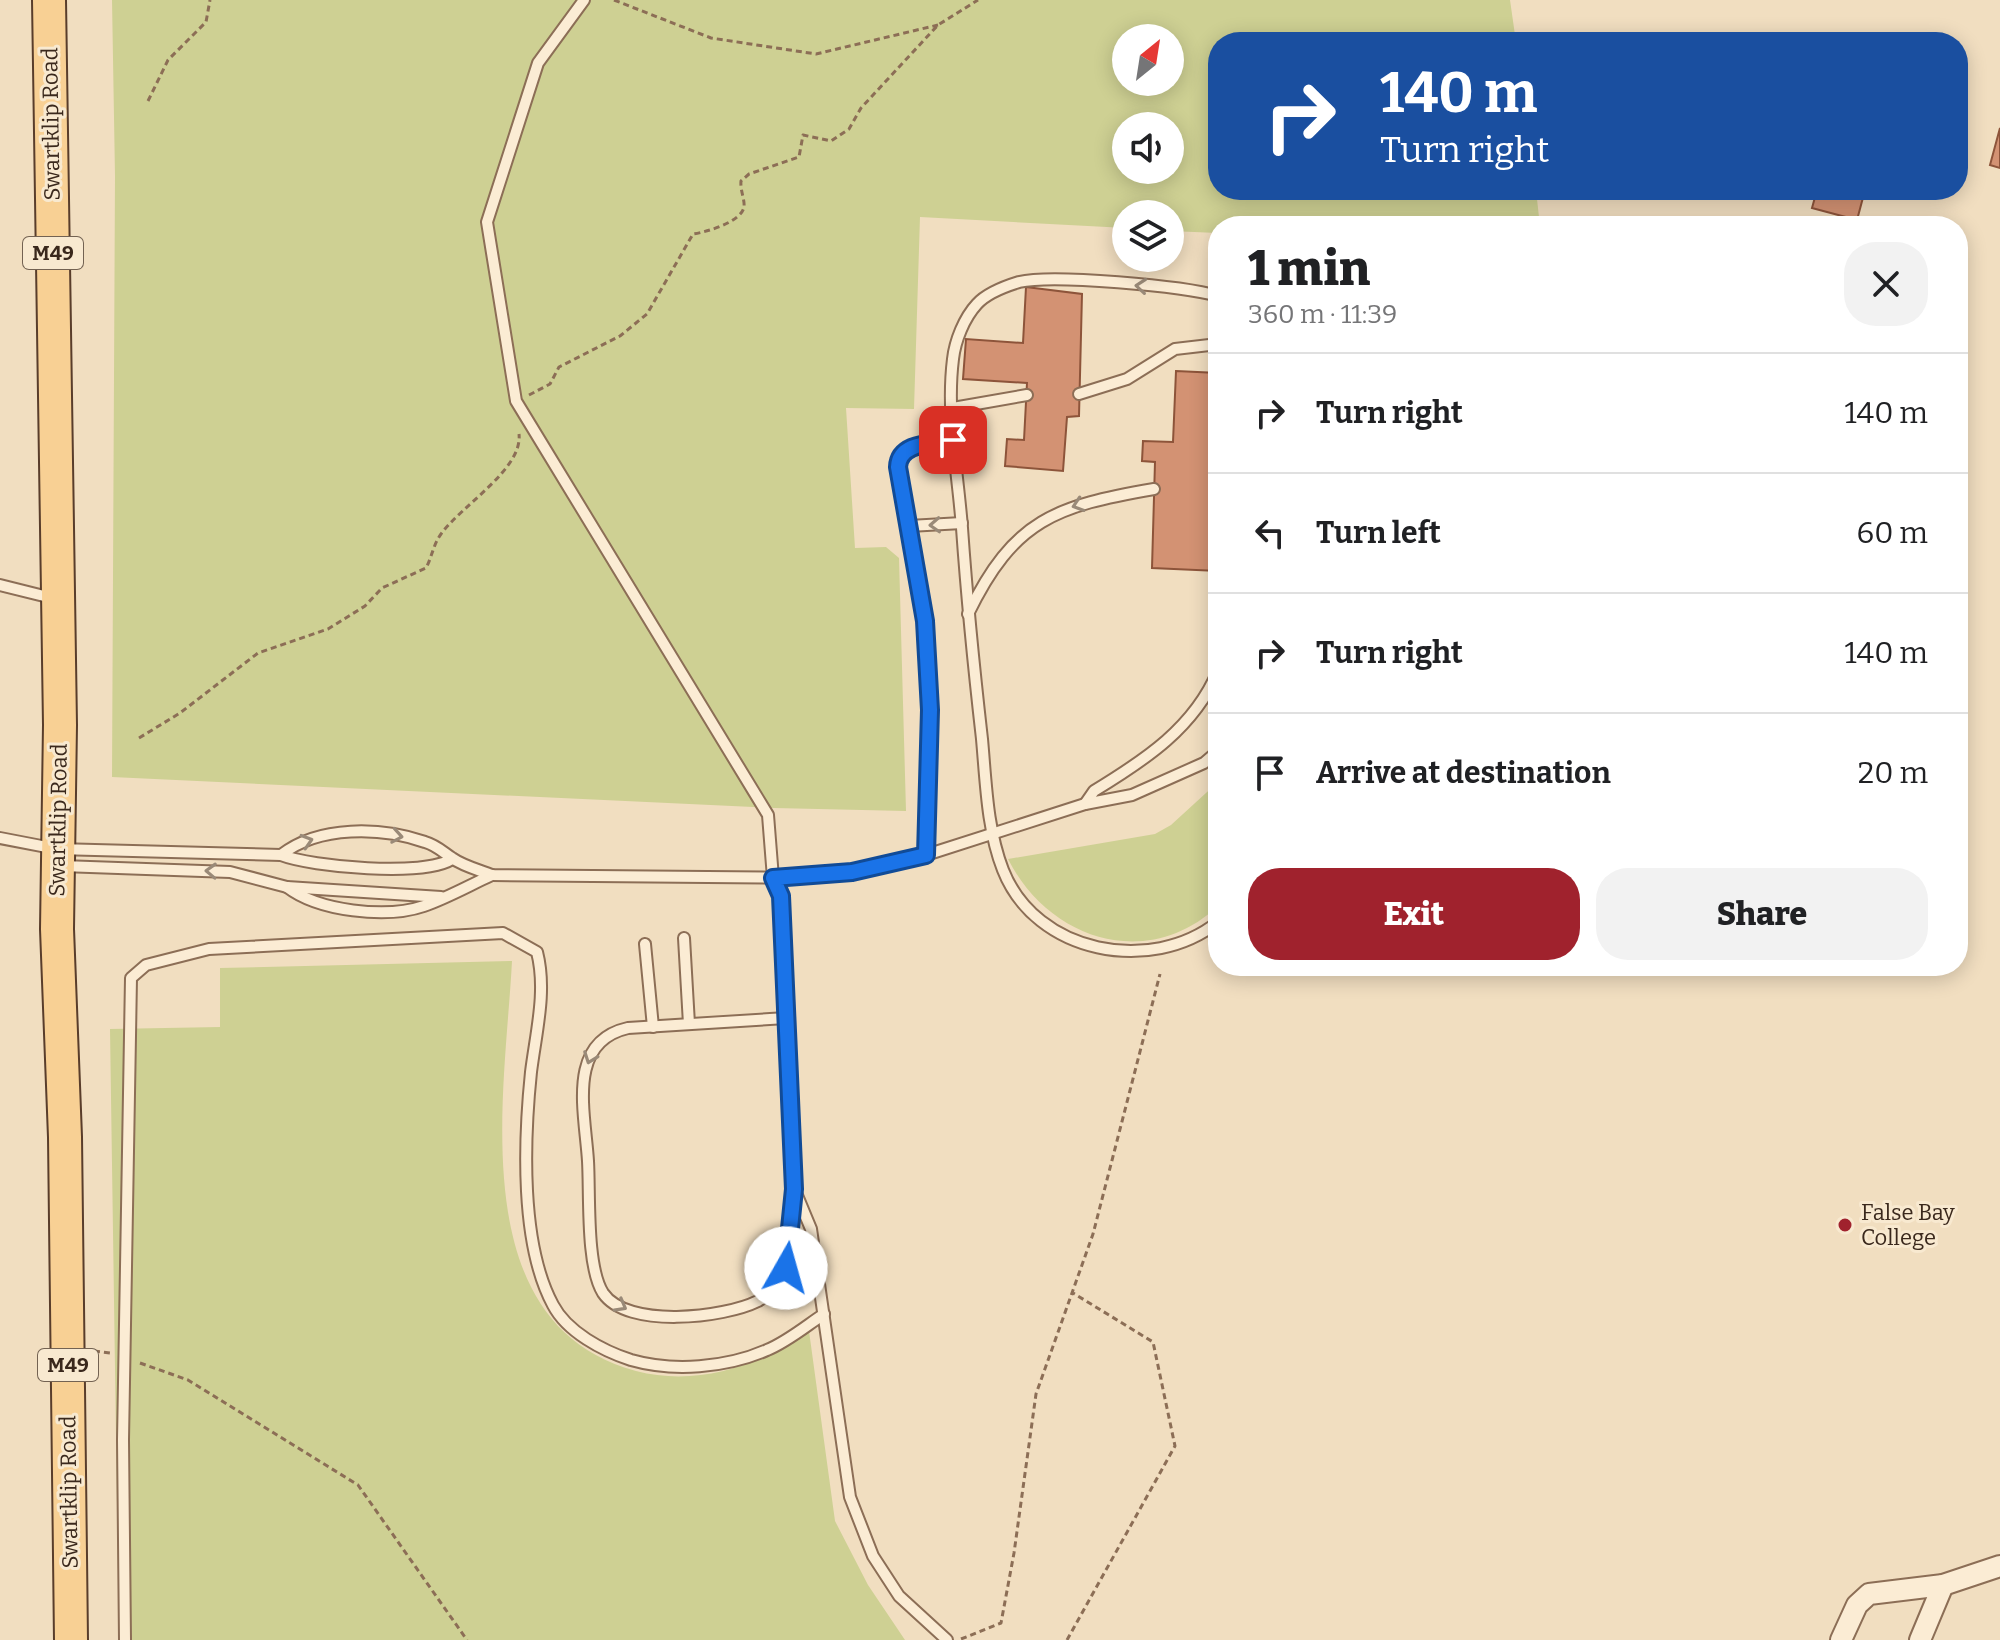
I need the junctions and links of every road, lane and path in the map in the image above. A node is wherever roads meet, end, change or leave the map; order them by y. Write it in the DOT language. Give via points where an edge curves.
graph roads {
  1 [pos="49,0"];
  2 [pos="210,0"];
  3 [pos="584,0"];
  4 [pos="614,0"];
  5 [pos="978,0"];
  6 [pos="938,25"];
  7 [pos="148,101"];
  8 [pos="1208,293"];
  9 [pos="1208,345"];
  10 [pos="1079,394"];
  11 [pos="1027,395"];
  12 [pos="516,401"];
  13 [pos="953,408"];
  14 [pos="953,440"];
  15 [pos="1154,489"];
  16 [pos="962,523"];
  17 [pos="909,526"];
  18 [pos="0,585"];
  19 [pos="58,600"];
  20 [pos="968,614"];
  21 [pos="1208,695"];
  22 [pos="139,738"];
  23 [pos="1208,757"];
  24 [pos="1085,804"];
  25 [pos="992,834"];
  26 [pos="0,838"];
  27 [pos="281,855"];
  28 [pos="926,855"];
  29 [pos="57,857"];
  30 [pos="452,859"];
  31 [pos="492,875"];
  32 [pos="773,878"];
  33 [pos="287,887"];
  34 [pos="441,897"];
  35 [pos="1208,928"];
  36 [pos="684,938"];
  37 [pos="645,944"];
  38 [pos="1160,974"];
  39 [pos="786,1018"];
  40 [pos="689,1024"];
  41 [pos="653,1027"];
  42 [pos="794,1189"];
  43 [pos="1073,1293"];
  44 [pos="824,1314"];
  45 [pos="68,1352"];
  46 [pos="125,1358"];
  47 [pos="2000,1566"];
  48 [pos="1943,1585"];
  49 [pos="71,1640"];
  50 [pos="125,1640"];
  51 [pos="467,1640"];
  52 [pos="947,1640"];
  53 [pos="958,1640"];
  54 [pos="1067,1640"];
  55 [pos="1841,1640"];
  56 [pos="1920,1640"];
  1 -- 19 [label="main road, Swartklip Road / M49"];
  2 -- 7 [label="path" via="206,22 168,60"];
  3 -- 12 [label="lane" via="538,63 487,222"];
  4 -- 6 [label="path" via="711,38 816,54"];
  5 -- 6 [label="path"];
  6 -- 12 [label="path" via="871,97 849,129 831,141 803,135 799,157 741,181 745,205 739,216 693,234 647,314 620,336 559,367 550,384"];
  8 -- 13 [label="lane, one-way" via="1040,280 997,291 977,304 957,341"];
  9 -- 10 [label="lane" via="1175,349 1127,379"];
  11 -- 13 [label="lane"];
  12 -- 22 [label="path" via="520,445 500,479 466,504 439,537 426,568 382,588 365,606 328,629 258,653"];
  12 -- 32 [label="lane" via="768,815"];
  13 -- 14 [label="lane"];
  14 -- 16 [label="lane"];
  14 -- 17 [label="lane" via="907,448 898,458"];
  15 -- 20 [label="lane, one-way" via="1081,503 1039,524 1000,560"];
  16 -- 17 [label="lane, one-way"];
  16 -- 20 [label="lane"];
  17 -- 28 [label="lane" via="925,621 930,710"];
  18 -- 19 [label="lane"];
  19 -- 29 [label="main road, Swartklip Road / M49"];
  20 -- 25 [label="lane"];
  21 -- 24 [label="lane" via="1186,725 1094,791"];
  23 -- 24 [label="lane" via="1132,795"];
  24 -- 25 [label="lane"];
  25 -- 28 [label="lane"];
  25 -- 35 [label="lane" via="1004,872 1023,901 1047,925 1078,941 1108,950 1153,950"];
  26 -- 29 [label="lane"];
  27 -- 29 [label="lane"];
  27 -- 30 [label="lane" via="315,865 350,867 436,866"];
  27 -- 30 [label="lane, one-way" via="297,843 328,835 377,833 426,842"];
  28 -- 32 [label="lane" via="852,872"];
  33 -- 29 [label="lane, one-way" via="230,872"];
  29 -- 45 [label="main road, Swartklip Road / M49"];
  30 -- 31 [label="lane"];
  31 -- 32 [label="lane"];
  31 -- 34 [label="lane"];
  32 -- 39 [label="lane" via="781,896"];
  33 -- 34 [label="lane"];
  33 -- 34 [label="lane" via="311,902 358,910 424,906"];
  36 -- 40 [label="lane"];
  37 -- 41 [label="lane"];
  38 -- 43 [label="path"];
  39 -- 40 [label="lane"];
  39 -- 42 [label="lane"];
  40 -- 41 [label="lane"];
  41 -- 42 [label="lane, one-way" via="608,1033 585,1066 594,1259 597,1280 610,1302 650,1316 756,1302 772,1292 786,1268"];
  42 -- 44 [label="lane" via="811,1229"];
  43 -- 53 [label="path" via="1036,1394 1001,1623"];
  43 -- 54 [label="path" via="1153,1342 1175,1446"];
  44 -- 46 [label="lane" via="768,1350 690,1368 645,1364 589,1342 554,1307 534,1254 527,1152 544,978 537,952 503,933 331,941 209,949 146,965 131,978"];
  44 -- 52 [label="lane" via="850,1497 873,1556 899,1596"];
  45 -- 46 [label="path" via="103,1350"];
  45 -- 49 [label="main road, Swartklip Road / M49"];
  46 -- 50 [label="lane"];
  46 -- 51 [label="path" via="188,1380 358,1485"];
  47 -- 48 [label="street"];
  48 -- 55 [label="street" via="1869,1594 1857,1605"];
  48 -- 56 [label="street"];
}
